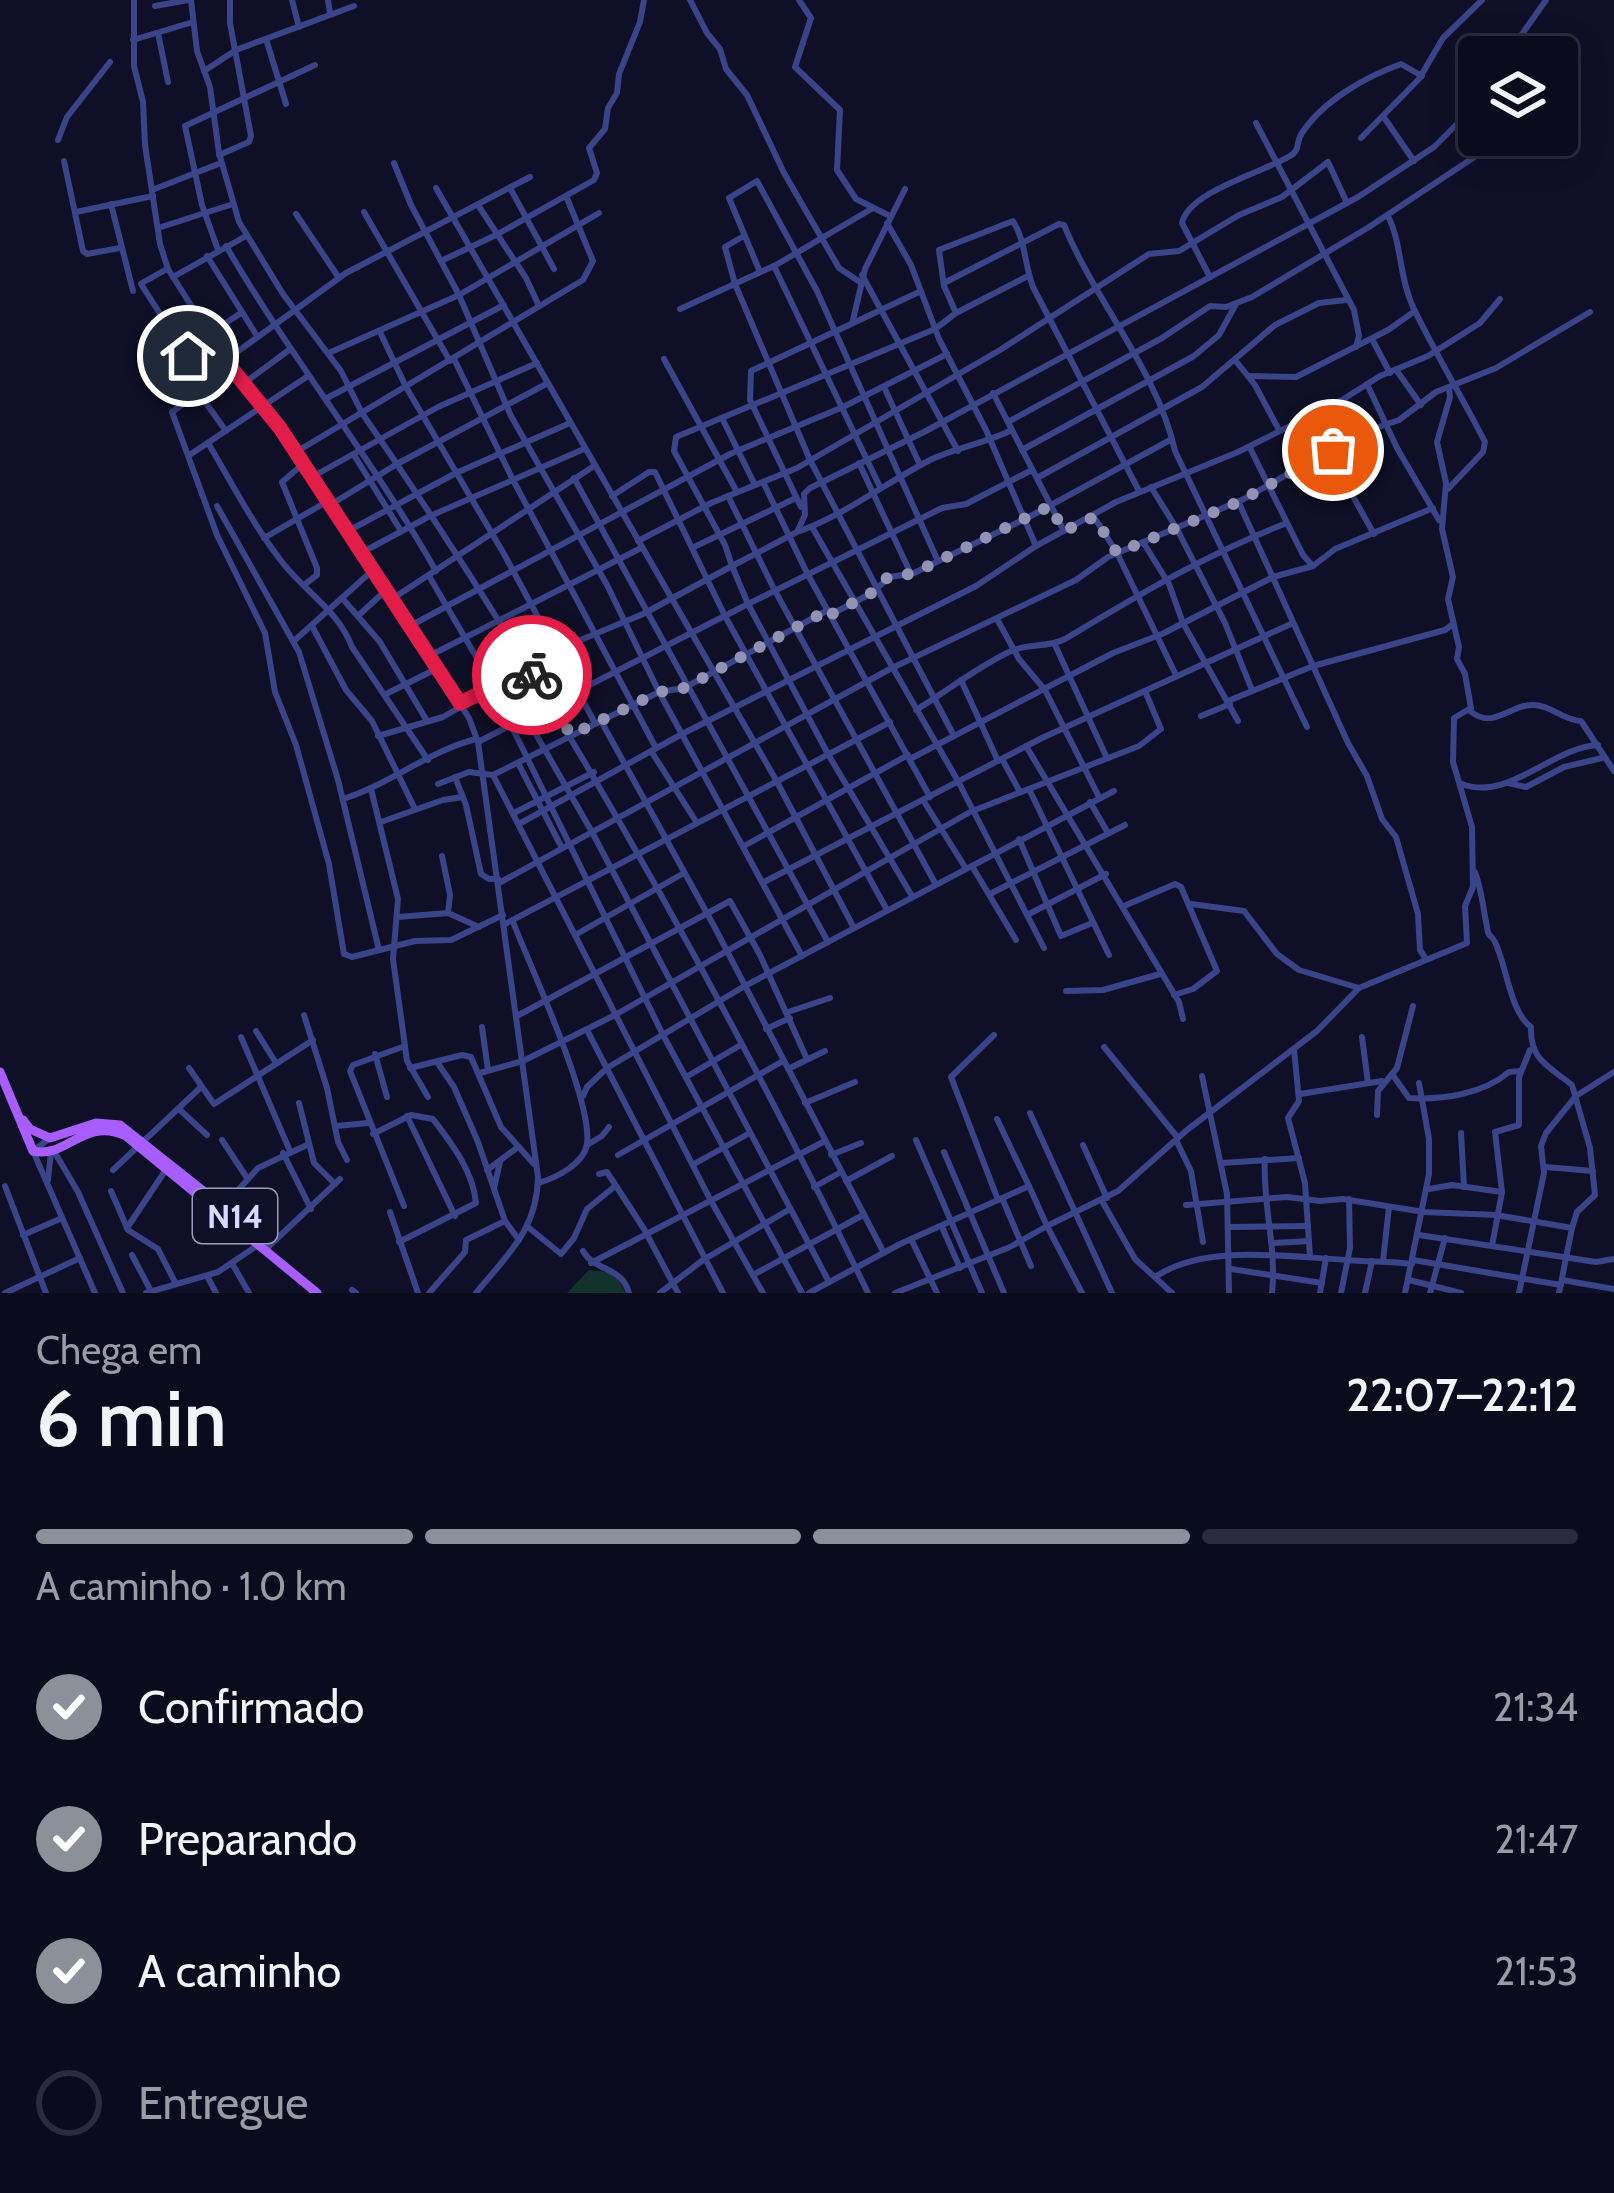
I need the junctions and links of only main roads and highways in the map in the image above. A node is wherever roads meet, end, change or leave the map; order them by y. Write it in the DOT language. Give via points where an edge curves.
graph roads {
  1 [pos="0,1072"];
  2 [pos="13,1105"];
  3 [pos="141,1142"];
  4 [pos="51,1146"];
  5 [pos="265,1246"];
  6 [pos="316,1293"];
  7 [pos="326,1293"];
  1 -- 2 [label="main road"];
  2 -- 4 [label="main road"];
  2 -- 4 [label="main road, N14" via="33,1151"];
  3 -- 4 [label="main road, N14" via="107,1129"];
  3 -- 5 [label="main road, N14"];
  3 -- 5 [label="main road, N14"];
  5 -- 6 [label="main road, N14"];
  5 -- 7 [label="main road, N14"];
}
